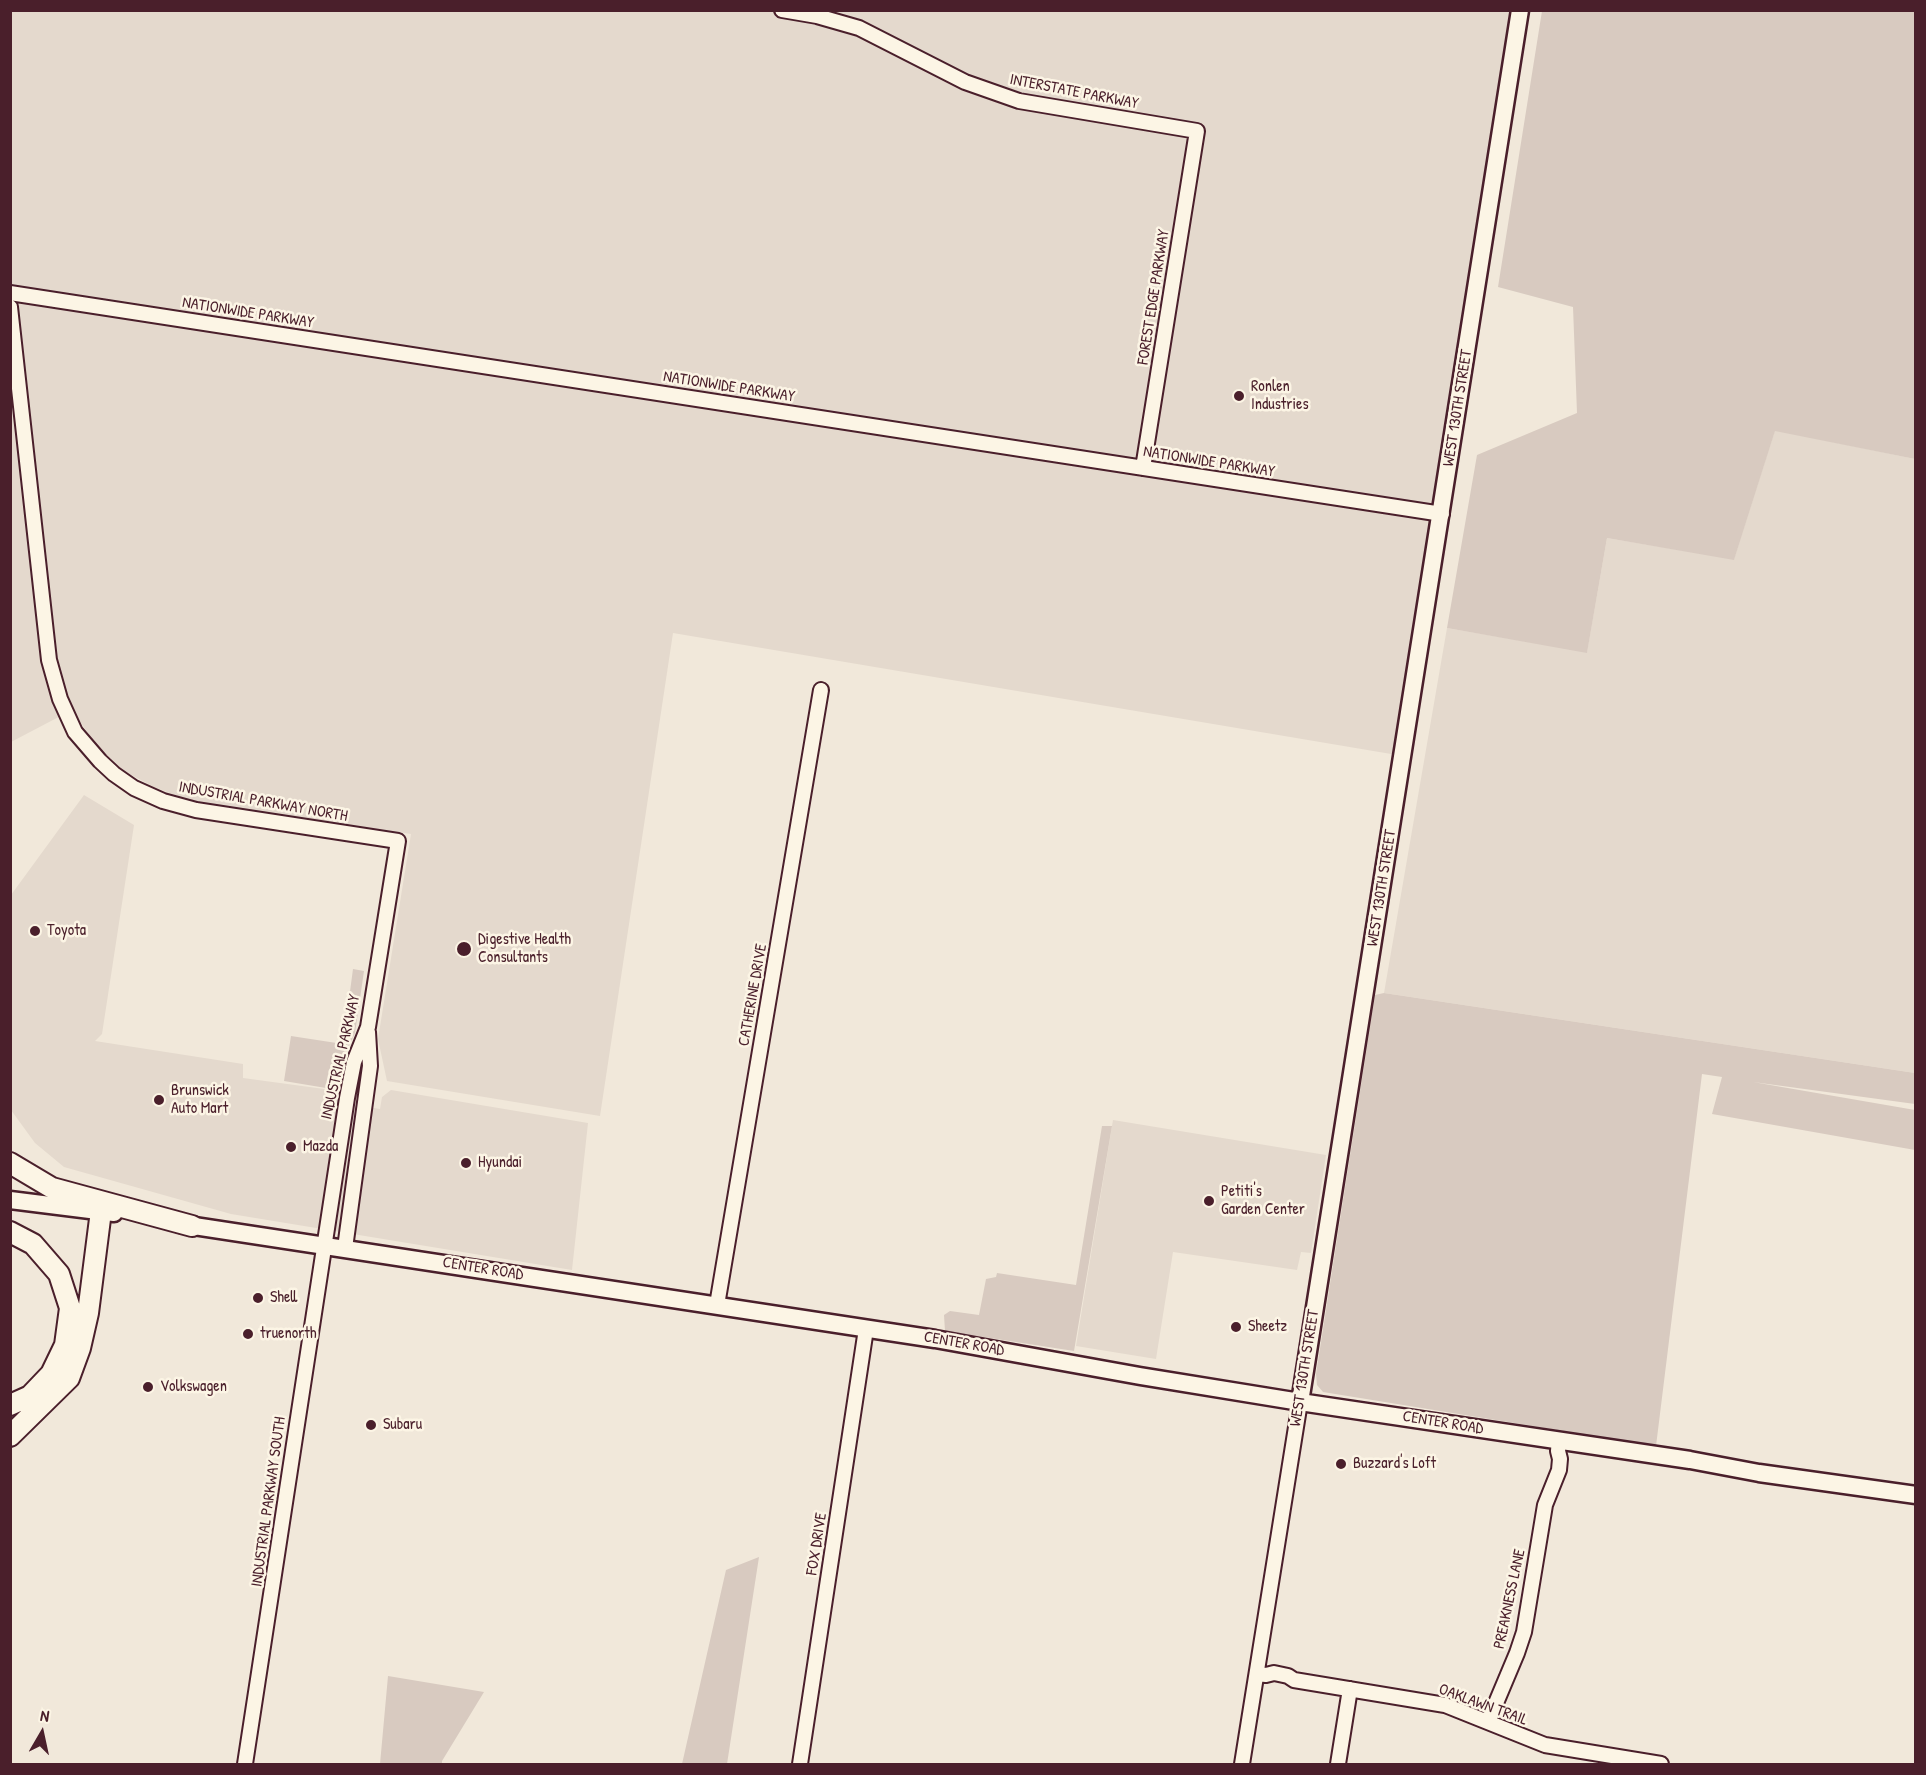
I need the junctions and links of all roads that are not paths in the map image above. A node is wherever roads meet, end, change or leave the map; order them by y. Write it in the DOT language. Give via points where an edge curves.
graph roads {
  1 [pos="782,10"];
  2 [pos="1520,10"];
  3 [pos="1197,130"];
  4 [pos="10,293"];
  5 [pos="10,308"];
  6 [pos="1143,468"];
  7 [pos="1442,514"];
  8 [pos="821,690"];
  9 [pos="398,841"];
  10 [pos="368,1027"];
  11 [pos="10,1163"];
  12 [pos="10,1200"];
  13 [pos="101,1211"];
  14 [pos="192,1226"];
  15 [pos="10,1232"];
  16 [pos="324,1245"];
  17 [pos="345,1248"];
  18 [pos="717,1305"];
  19 [pos="866,1329"];
  20 [pos="1300,1402"];
  21 [pos="10,1405"];
  22 [pos="10,1436"];
  23 [pos="1558,1446"];
  24 [pos="1916,1495"];
  25 [pos="1262,1675"];
  26 [pos="1350,1689"];
  27 [pos="1488,1722"];
  28 [pos="245,1764"];
  29 [pos="801,1764"];
  30 [pos="1242,1764"];
  31 [pos="1338,1764"];
  32 [pos="1660,1764"];
  1 -- 3 [label="street, INTERSTATE PARKWAY" via="859,28 965,82 1019,101"];
  2 -- 7 [label="main road, WEST 130TH STREET"];
  3 -- 6 [label="street, FOREST EDGE PARKWAY"];
  4 -- 6 [label="street, NATIONWIDE PARKWAY"];
  5 -- 9 [label="street, INDUSTRIAL PARKWAY NORTH" via="49,660 75,732 114,774 163,801 196,810"];
  6 -- 7 [label="street, NATIONWIDE PARKWAY"];
  7 -- 20 [label="main road, WEST 130TH STREET"];
  8 -- 18 [label="street, CATHERINE DRIVE"];
  9 -- 10 [label="street, INDUSTRIAL PARKWAY"];
  10 -- 16 [label="street, INDUSTRIAL PARKWAY" via="354,1062"];
  10 -- 17 [label="street" via="370,1066"];
  11 -- 14 [label="highway" via="52,1188"];
  12 -- 13 [label="main road, CENTER ROAD"];
  13 -- 14 [label="main road, CENTER ROAD"];
  13 -- 22 [label="highway" via="88,1313 69,1378"];
  14 -- 16 [label="main road, CENTER ROAD"];
  15 -- 21 [label="highway" via="33,1244 59,1274 70,1308 65,1345 51,1374 30,1396"];
  16 -- 17 [label="main road, CENTER ROAD"];
  16 -- 28 [label="street, INDUSTRIAL PARKWAY SOUTH"];
  17 -- 18 [label="main road, CENTER ROAD"];
  18 -- 19 [label="main road, CENTER ROAD"];
  19 -- 20 [label="main road, CENTER ROAD"];
  19 -- 29 [label="street, FOX DRIVE"];
  20 -- 23 [label="main road, CENTER ROAD"];
  20 -- 25 [label="street, WEST 130TH STREET"];
  23 -- 24 [label="main road, CENTER ROAD" via="1690,1460"];
  23 -- 27 [label="street, PREAKNESS LANE" via="1552,1458 1550,1469 1554,1479 1545,1505 1521,1643"];
  25 -- 26 [label="street, OAKLAWN TRAIL" via="1274,1673"];
  25 -- 30 [label="street, WEST 130TH STREET"];
  26 -- 27 [label="street, OAKLAWN TRAIL" via="1445,1705"];
  26 -- 31 [label="street"];
  27 -- 32 [label="street, OAKLAWN TRAIL" via="1545,1745"];
}
